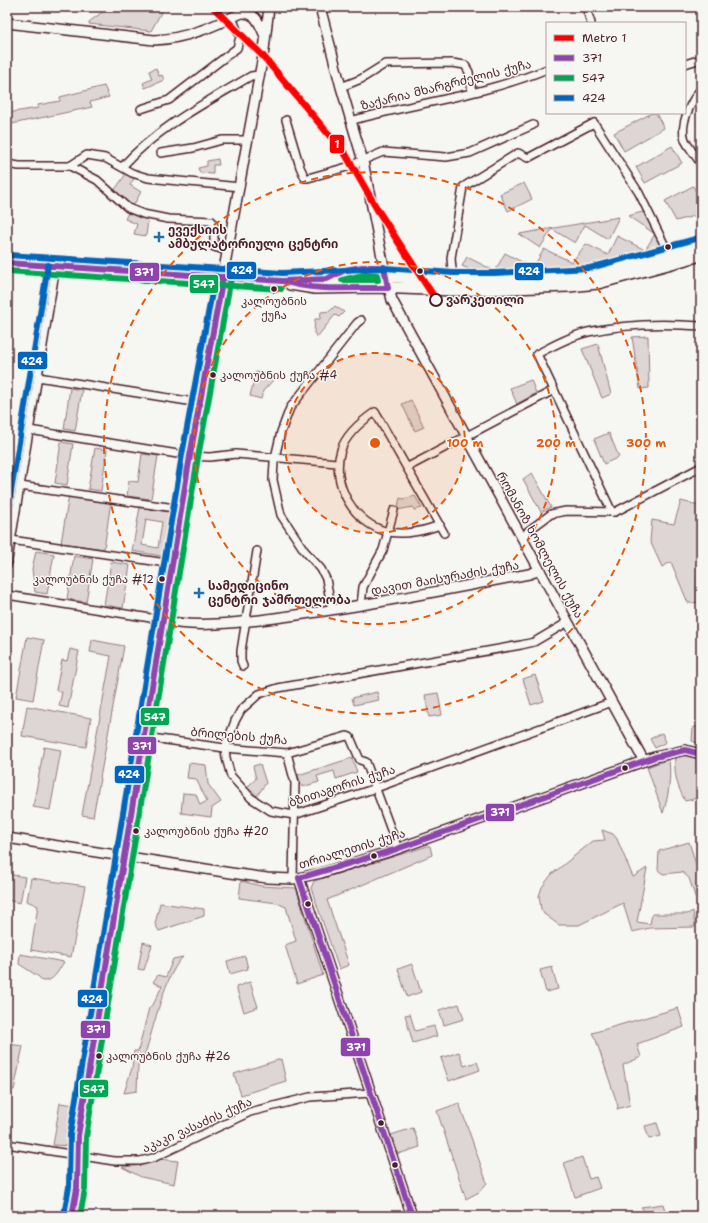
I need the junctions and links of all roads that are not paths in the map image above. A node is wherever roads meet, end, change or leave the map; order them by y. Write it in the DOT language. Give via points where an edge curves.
graph roads {
  1 [pos="254,7"];
  2 [pos="269,7"];
  3 [pos="320,7"];
  4 [pos="586,7"];
  5 [pos="241,13"];
  6 [pos="232,17"];
  7 [pos="591,22"];
  8 [pos="7,23"];
  9 [pos="265,37"];
  10 [pos="701,59"];
  11 [pos="686,64"];
  12 [pos="546,69"];
  13 [pos="259,75"];
  14 [pos="340,87"];
  15 [pos="701,90"];
  16 [pos="472,92"];
  17 [pos="141,109"];
  18 [pos="286,120"];
  19 [pos="350,121"];
  20 [pos="533,125"];
  21 [pos="248,140"];
  22 [pos="161,153"];
  23 [pos="363,161"];
  24 [pos="7,164"];
  25 [pos="701,164"];
  26 [pos="70,166"];
  27 [pos="122,167"];
  28 [pos="240,187"];
  29 [pos="701,246"];
  30 [pos="227,251"];
  31 [pos="701,255"];
  32 [pos="670,256"];
  33 [pos="7,263"];
  34 [pos="56,266"];
  35 [pos="386,276"];
  36 [pos="223,277"];
  37 [pos="282,281"];
  38 [pos="453,281"];
  39 [pos="388,288"];
  40 [pos="701,326"];
  41 [pos="38,377"];
  42 [pos="554,390"];
  43 [pos="200,403"];
  44 [pos="29,430"];
  45 [pos="466,435"];
  46 [pos="190,456"];
  47 [pos="276,457"];
  48 [pos="337,463"];
  49 [pos="408,467"];
  50 [pos="701,467"];
  51 [pos="20,486"];
  52 [pos="182,509"];
  53 [pos="394,510"];
  54 [pos="612,512"];
  55 [pos="440,525"];
  56 [pos="388,532"];
  57 [pos="444,533"];
  58 [pos="523,539"];
  59 [pos="11,540"];
  60 [pos="257,551"];
  61 [pos="173,564"];
  62 [pos="7,566"];
  63 [pos="540,570"];
  64 [pos="7,595"];
  65 [pos="361,605"];
  66 [pos="332,610"];
  67 [pos="164,620"];
  68 [pos="246,622"];
  69 [pos="568,622"];
  70 [pos="243,666"];
  71 [pos="612,702"];
  72 [pos="144,737"];
  73 [pos="225,748"];
  74 [pos="288,753"];
  75 [pos="701,754"];
  76 [pos="644,761"];
  77 [pos="376,788"];
  78 [pos="294,815"];
  79 [pos="7,838"];
  80 [pos="398,849"];
  81 [pos="124,855"];
  82 [pos="296,878"];
  83 [pos="371,1093"];
  84 [pos="7,1144"];
  85 [pos="78,1155"];
  86 [pos="72,1216"];
  87 [pos="412,1216"];
  1 -- 5 [label="street"];
  2 -- 9 [label="street"];
  3 -- 14 [label="street, რომანოზ ხომლელის ქუჩა"];
  4 -- 7 [label="street"];
  5 -- 6 [label="street"];
  5 -- 9 [label="street" via="249,13 256,18"];
  6 -- 8 [label="street" via="191,35 154,40"];
  6 -- 17 [label="street" via="240,37 237,48 169,100"];
  9 -- 13 [label="street"];
  10 -- 11 [label="street"];
  12 -- 16 [label="street, ზაქარია მხარგრძელის ქუჩა"];
  13 -- 21 [label="street"];
  13 -- 27 [label="street" via="251,76 186,113 152,139"];
  14 -- 16 [label="street" via="361,79 385,64 452,63 465,65 469,72"];
  14 -- 19 [label="street, რომანოზ ხომლელის ქუჩა"];
  15 -- 25 [label="street" via="691,105 683,132 685,140"];
  16 -- 19 [label="street, ზაქარია მხარგრძელის ქუჩა"];
  18 -- 23 [label="street" via="300,167 306,178"];
  19 -- 23 [label="street, რომანოზ ხომლელის ქუჩა"];
  20 -- 23 [label="street" via="470,153 446,157 383,152"];
  21 -- 22 [label="street" via="222,140"];
  21 -- 28 [label="street"];
  23 -- 35 [label="street, რომანოზ ხომლელის ქუჩა"];
  24 -- 26 [label="street"];
  26 -- 27 [label="street" via="87,155 104,158"];
  26 -- 30 [label="street" via="97,180 128,208 143,214 175,220 212,221 214,247"];
  27 -- 28 [label="street" via="148,178"];
  28 -- 30 [label="street"];
  29 -- 32 [label="main road"];
  30 -- 36 [label="street"];
  31 -- 39 [label="main road" via="591,285 492,290"];
  32 -- 38 [label="main road" via="578,278"];
  32 -- 38 [label="street" via="639,193 594,123 528,158 518,153 463,187 451,258"];
  33 -- 34 [label="main road"];
  34 -- 36 [label="main road"];
  34 -- 41 [label="street"];
  35 -- 37 [label="main road"];
  35 -- 38 [label="main road"];
  35 -- 39 [label="street, რომანოზ ხომლელის ქუჩა"];
  36 -- 37 [label="main road"];
  36 -- 43 [label="street"];
  37 -- 39 [label="main road" via="315,288"];
  39 -- 45 [label="street, რომანოზ ხომლელის ქუჩა" via="392,300"];
  40 -- 42 [label="street" via="617,328 587,332 564,341 537,354"];
  41 -- 43 [label="street"];
  41 -- 44 [label="street"];
  42 -- 45 [label="street"];
  42 -- 54 [label="street"];
  43 -- 46 [label="street"];
  44 -- 46 [label="street"];
  44 -- 51 [label="street"];
  45 -- 49 [label="street"];
  45 -- 58 [label="street, რომანოზ ხომლელის ქუჩა"];
  46 -- 47 [label="street" via="236,454"];
  46 -- 52 [label="street"];
  47 -- 47 [label="street" via="293,409 361,320 290,408 275,450"];
  47 -- 48 [label="street"];
  47 -- 66 [label="street" via="272,480 281,515 326,579"];
  48 -- 49 [label="street" via="341,448 348,437 364,419 375,412"];
  48 -- 56 [label="street" via="340,484 353,509 373,526"];
  49 -- 55 [label="street"];
  50 -- 54 [label="street"];
  51 -- 52 [label="street"];
  51 -- 59 [label="street"];
  52 -- 61 [label="street"];
  53 -- 56 [label="street"];
  54 -- 58 [label="street" via="560,511 542,520 528,531"];
  55 -- 56 [label="street" via="418,532"];
  55 -- 57 [label="street"];
  56 -- 65 [label="street" via="383,550 362,587"];
  58 -- 63 [label="street, რომანოზ ხომლელის ქუჩა"];
  59 -- 61 [label="street"];
  59 -- 62 [label="street"];
  60 -- 68 [label="street"];
  61 -- 67 [label="street"];
  63 -- 65 [label="street, დავით მაისურაძის ქუჩა"];
  63 -- 69 [label="street, რომანოზ ხომლელის ქუჩა"];
  64 -- 67 [label="street"];
  65 -- 66 [label="street, დავით მაისურაძის ქუჩა"];
  66 -- 68 [label="street, დავით მაისურაძის ქუჩა"];
  67 -- 68 [label="street, დავით მაისურაძის ქუჩა" via="197,624"];
  67 -- 72 [label="street"];
  68 -- 70 [label="street" via="241,656"];
  69 -- 71 [label="street, რომანოზ ხომლელის ქუჩა"];
  69 -- 73 [label="street, ბზითაგორის ქუჩა" via="534,642 278,688 259,694 241,710"];
  71 -- 76 [label="street, რომანოზ ხომლელის ქუჩა"];
  71 -- 77 [label="street, ბზითაგორის ქუჩა"];
  72 -- 73 [label="street, ბრილების ქუჩა"];
  72 -- 81 [label="street"];
  73 -- 74 [label="street, ბრილების ქუჩა"];
  73 -- 78 [label="street, ბზითაგორის ქუჩა" via="227,767 242,790 264,808"];
  74 -- 77 [label="street, ბრილების ქუჩა" via="350,737 360,760 366,762"];
  74 -- 78 [label="street" via="295,783"];
  75 -- 76 [label="street" via="684,750"];
  76 -- 80 [label="street, თრიალეთის ქუჩა"];
  77 -- 78 [label="street, ბზითაგორის ქუჩა"];
  77 -- 80 [label="street, ბრილების ქუჩა"];
  78 -- 82 [label="street"];
  79 -- 81 [label="street, თრიალეთის ქუჩა"];
  80 -- 82 [label="street, თრიალეთის ქუჩა"];
  81 -- 82 [label="street, თრიალეთის ქუჩა" via="231,873"];
  81 -- 85 [label="street" via="78,1136"];
  82 -- 83 [label="street"];
  83 -- 85 [label="street, აკაკი ვასაძის ქუჩა" via="315,1096 250,1112 157,1156 140,1161 114,1161"];
  83 -- 87 [label="street"];
  84 -- 85 [label="street, აკაკი ვასაძის ქუჩა"];
  85 -- 86 [label="street" via="77,1188"];
}
